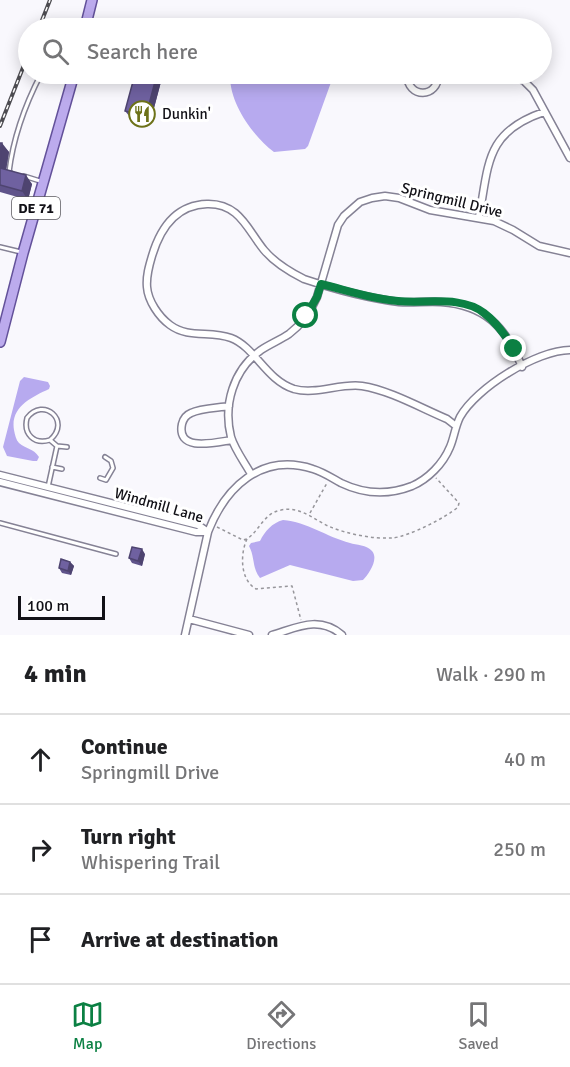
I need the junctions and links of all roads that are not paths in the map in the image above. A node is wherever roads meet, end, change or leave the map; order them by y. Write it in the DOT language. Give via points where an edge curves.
graph roads {
  1 [pos="92,0"];
  2 [pos="88,18"];
  3 [pos="36,84"];
  4 [pos="71,84"];
  5 [pos="410,84"];
  6 [pos="436,84"];
  7 [pos="527,84"];
  8 [pos="544,112"];
  9 [pos="570,159"];
  10 [pos="44,182"];
  11 [pos="479,217"];
  12 [pos="0,247"];
  13 [pos="23,253"];
  14 [pos="570,253"];
  15 [pos="321,284"];
  16 [pos="0,342"];
  17 [pos="570,350"];
  18 [pos="253,357"];
  19 [pos="522,367"];
  20 [pos="229,406"];
  21 [pos="456,426"];
  22 [pos="50,440"];
  23 [pos="232,440"];
  24 [pos="57,446"];
  25 [pos="67,447"];
  26 [pos="105,457"];
  27 [pos="52,467"];
  28 [pos="62,469"];
  29 [pos="251,474"];
  30 [pos="0,475"];
  31 [pos="100,478"];
  32 [pos="0,482"];
  33 [pos="47,490"];
  34 [pos="0,523"];
  35 [pos="207,532"];
  36 [pos="116,554"];
  37 [pos="189,619"];
  38 [pos="185,635"];
  39 [pos="249,635"];
  40 [pos="272,635"];
  41 [pos="342,635"];
  1 -- 2 [label="main road"];
  3 -- 10 [label="lane" via="9,172"];
  4 -- 10 [label="main road, DE 71"];
  5 -- 6 [label="street" via="419,92 433,89"];
  7 -- 8 [label="street"];
  8 -- 9 [label="street"];
  8 -- 11 [label="street" via="512,128 492,150"];
  10 -- 13 [label="main road, DE 71"];
  11 -- 14 [label="street, Springmill Drive" via="502,224 539,246"];
  11 -- 15 [label="street, Springmill Drive" via="430,210 386,196 360,202 338,225"];
  12 -- 13 [label="lane"];
  13 -- 16 [label="main road, DE 71"];
  15 -- 18 [label="street, Springmill Drive" via="313,307 290,333"];
  15 -- 18 [label="street" via="292,274 279,264 245,221 222,206 193,207 165,224 147,273 152,303 180,331 233,339"];
  15 -- 19 [label="street" via="380,299 453,303 483,312 514,349"];
  17 -- 19 [label="street" via="554,352"];
  18 -- 20 [label="street, Springmill Drive" via="236,378"];
  18 -- 21 [label="street" via="276,380 295,389 370,388"];
  19 -- 21 [label="street" via="479,393"];
  20 -- 23 [label="street, Springmill Drive"];
  20 -- 23 [label="street" via="190,413 183,421 182,431 195,444"];
  21 -- 29 [label="street" via="444,458 431,473 402,489 379,493 351,488 316,470 292,465"];
  22 -- 22 [label="lane" via="58,430 55,415 35,410 27,418 28,434 39,441"];
  22 -- 24 [label="lane"];
  23 -- 29 [label="street, Springmill Drive"];
  24 -- 25 [label="lane"];
  24 -- 27 [label="lane"];
  26 -- 31 [label="lane" via="113,468 106,480"];
  27 -- 28 [label="lane"];
  27 -- 33 [label="lane"];
  29 -- 35 [label="street" via="225,497"];
  30 -- 33 [label="street, Windmill Lane"];
  32 -- 33 [label="street, Windmill Lane"];
  33 -- 35 [label="street, Windmill Lane"];
  34 -- 36 [label="lane"];
  35 -- 37 [label="street"];
  37 -- 38 [label="street"];
  37 -- 39 [label="street"];
  40 -- 41 [label="street" via="303,624 326,626"];
}
